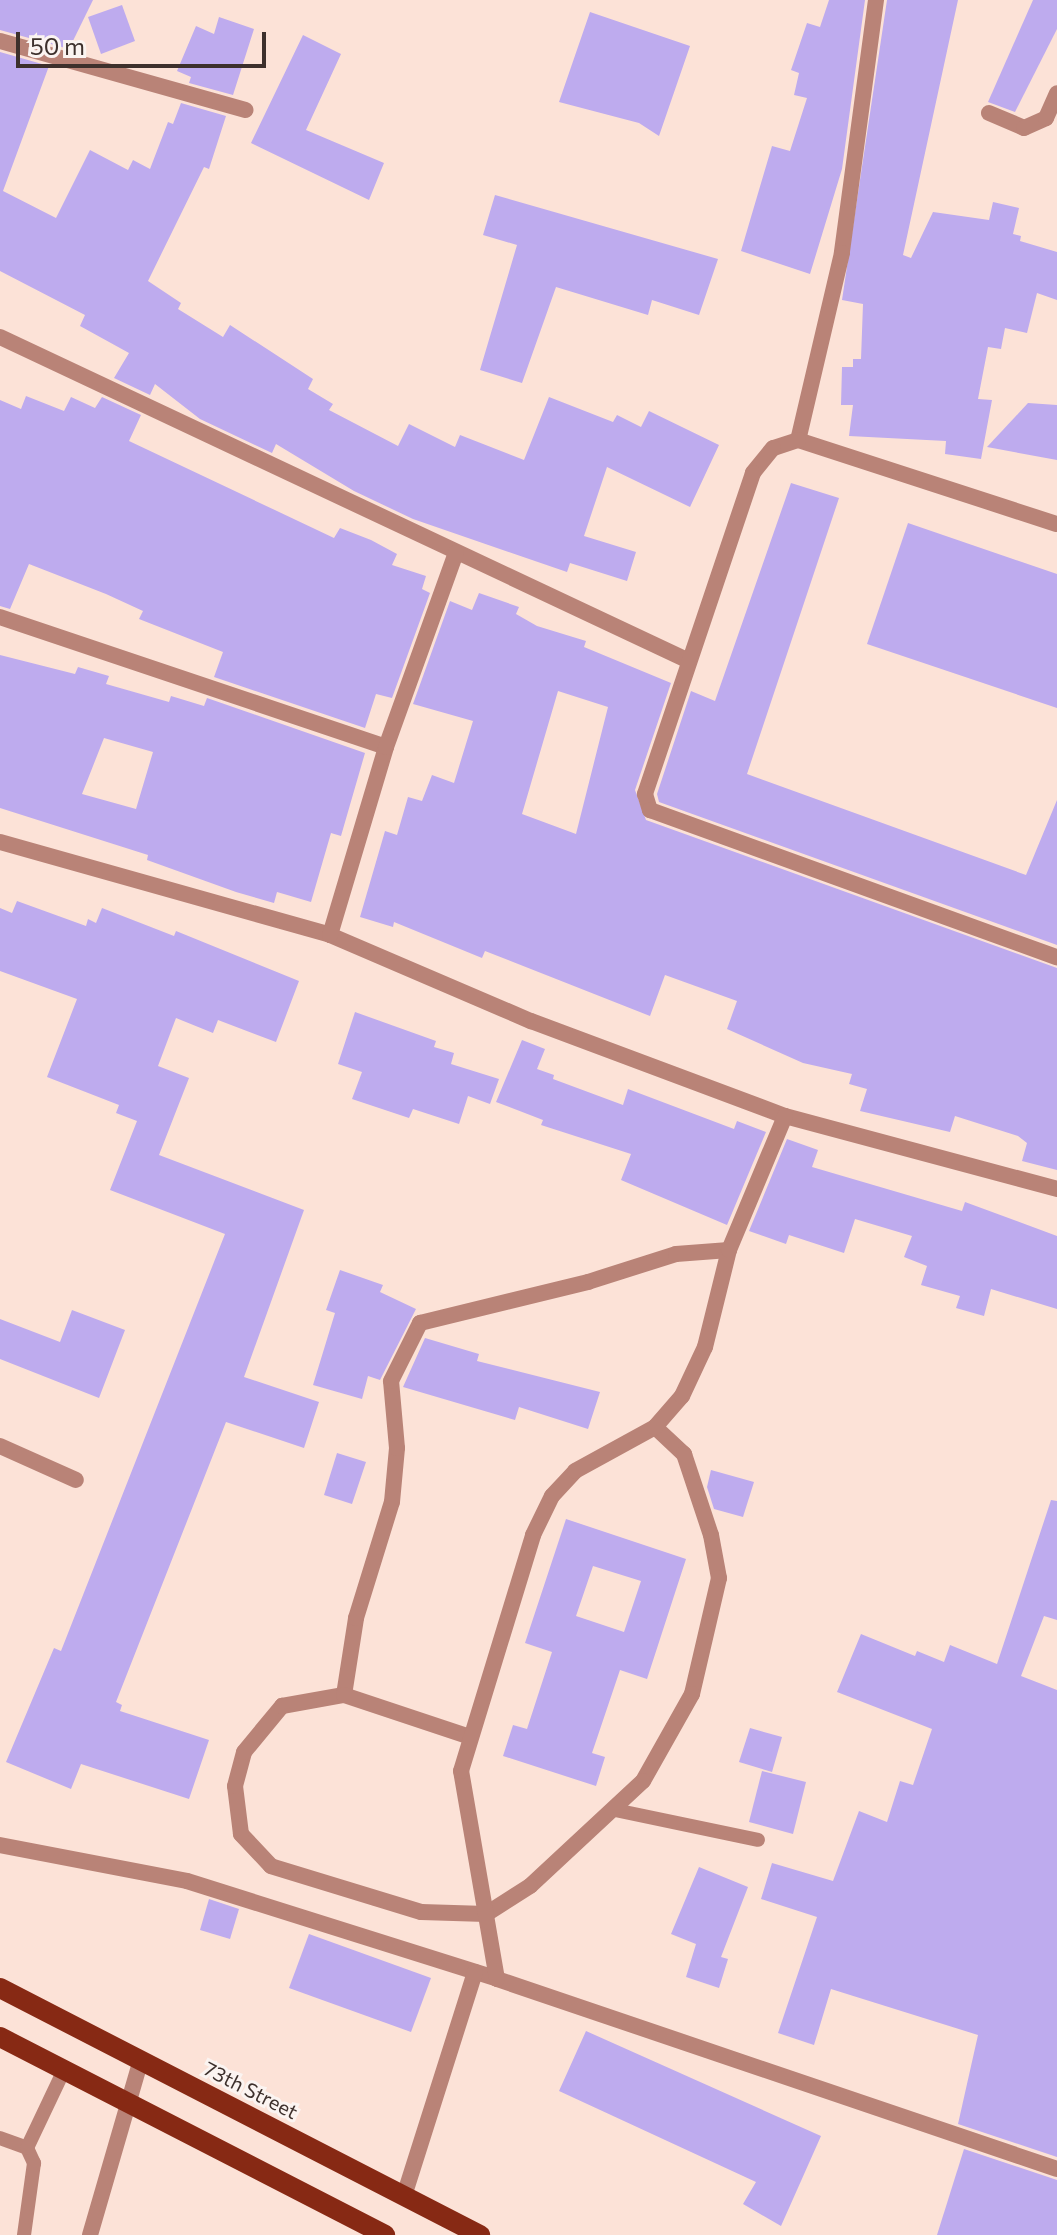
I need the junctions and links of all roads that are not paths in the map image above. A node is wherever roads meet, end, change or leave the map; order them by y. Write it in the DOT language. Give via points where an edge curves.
graph roads {
  1 [pos="876,0"];
  2 [pos="0,41"];
  3 [pos="1057,93"];
  4 [pos="245,110"];
  5 [pos="989,113"];
  6 [pos="0,337"];
  7 [pos="798,440"];
  8 [pos="1057,524"];
  9 [pos="456,553"];
  10 [pos="0,617"];
  11 [pos="687,660"];
  12 [pos="386,747"];
  13 [pos="0,842"];
  14 [pos="330,935"];
  15 [pos="1057,957"];
  16 [pos="785,1116"];
  17 [pos="1057,1189"];
  18 [pos="729,1250"];
  19 [pos="655,1427"];
  20 [pos="0,1446"];
  21 [pos="76,1480"];
  22 [pos="344,1695"];
  23 [pos="470,1737"];
  24 [pos="615,1810"];
  25 [pos="758,1840"];
  26 [pos="0,1845"];
  27 [pos="486,1914"];
  28 [pos="475,1972"];
  29 [pos="497,1979"];
  30 [pos="0,1988"];
  31 [pos="0,2037"];
  32 [pos="141,2060"];
  33 [pos="65,2068"];
  34 [pos="126,2098"];
  35 [pos="0,2138"];
  36 [pos="27,2148"];
  37 [pos="1057,2169"];
  38 [pos="404,2196"];
  39 [pos="24,2235"];
  40 [pos="90,2235"];
  41 [pos="385,2235"];
  42 [pos="480,2235"];
  1 -- 7 [label="street" via="842,253"];
  2 -- 4 [label="street"];
  3 -- 5 [label="street" via="1046,118 1024,128"];
  6 -- 9 [label="street"];
  7 -- 8 [label="street"];
  7 -- 11 [label="street" via="773,448 753,473"];
  9 -- 11 [label="street"];
  9 -- 12 [label="street"];
  10 -- 12 [label="street"];
  11 -- 15 [label="street" via="645,794 650,810"];
  12 -- 14 [label="street"];
  13 -- 14 [label="street"];
  14 -- 16 [label="street" via="531,1021"];
  16 -- 17 [label="street"];
  16 -- 18 [label="street"];
  18 -- 19 [label="street" via="705,1347 682,1396"];
  18 -- 22 [label="street" via="676,1254 588,1282 420,1323 391,1381 397,1448 392,1502 356,1618"];
  19 -- 23 [label="street" via="594,1456 552,1496 533,1535"];
  19 -- 24 [label="street" via="684,1454 719,1578 692,1694 643,1781"];
  20 -- 21 [label="street"];
  22 -- 23 [label="street"];
  22 -- 27 [label="street" via="282,1706 265,1723 244,1752 235,1786 241,1834 271,1866 316,1883 421,1912"];
  23 -- 27 [label="street" via="461,1771"];
  24 -- 25 [label="lane"];
  24 -- 27 [label="street" via="530,1886"];
  26 -- 28 [label="street" via="187,1881"];
  27 -- 29 [label="street"];
  28 -- 29 [label="street"];
  28 -- 38 [label="street"];
  29 -- 37 [label="street"];
  30 -- 32 [label="main road, 73th Street"];
  31 -- 33 [label="main road"];
  32 -- 34 [label="street"];
  32 -- 38 [label="main road, 73th Street"];
  33 -- 34 [label="main road"];
  33 -- 36 [label="lane"];
  34 -- 40 [label="street"];
  34 -- 41 [label="main road"];
  35 -- 36 [label="lane"];
  36 -- 39 [label="lane" via="34,2163"];
  38 -- 42 [label="main road, 73th Street"];
}
